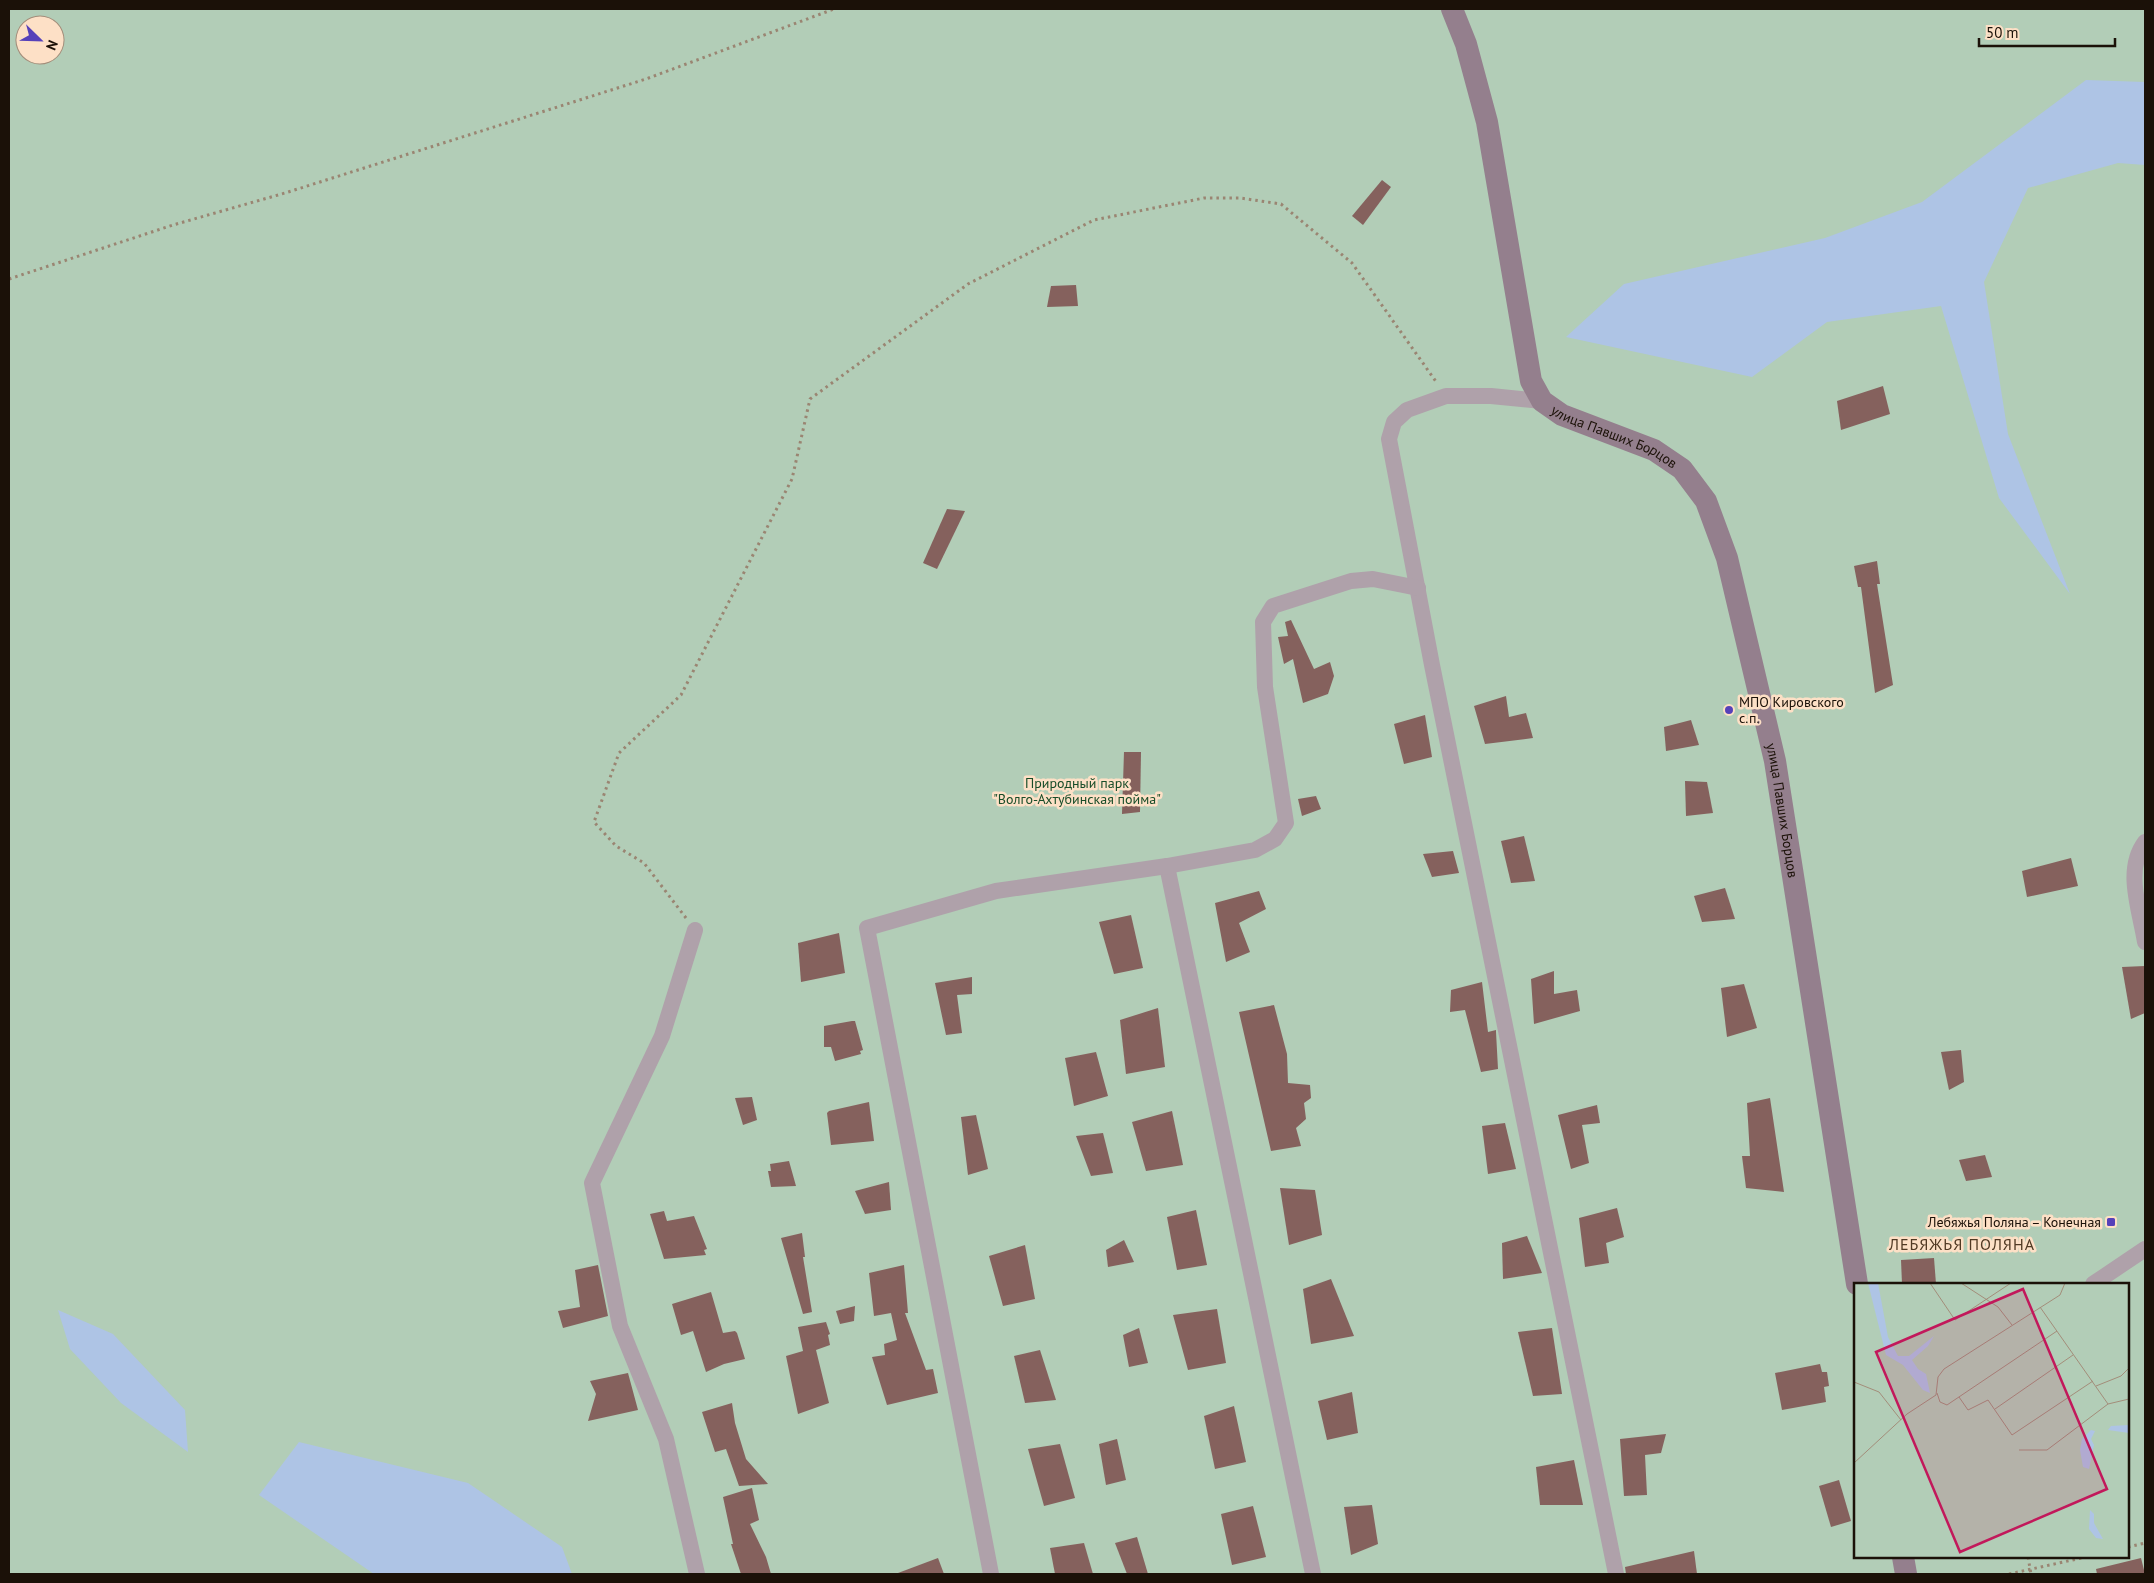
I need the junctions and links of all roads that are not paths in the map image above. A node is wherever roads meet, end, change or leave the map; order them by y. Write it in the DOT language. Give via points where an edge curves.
graph roads {
  1 [pos="1452,9"];
  2 [pos="1542,401"];
  3 [pos="1418,588"];
  4 [pos="2145,842"];
  5 [pos="1167,866"];
  6 [pos="695,930"];
  7 [pos="2145,942"];
  8 [pos="2145,1249"];
  9 [pos="1857,1283"];
  10 [pos="2094,1283"];
  11 [pos="1902,1558"];
  12 [pos="697,1574"];
  13 [pos="990,1574"];
  14 [pos="1313,1574"];
  15 [pos="1616,1574"];
  16 [pos="1906,1574"];
  1 -- 2 [label="street, улица Павших Борцов" via="1466,44 1487,122 1531,381"];
  2 -- 3 [label="street" via="1446,396 1407,410 1394,422 1389,439"];
  2 -- 9 [label="street, улица Павших Борцов" via="1562,415 1654,450 1682,469 1706,501 1727,558 1775,761"];
  3 -- 5 [label="street" via="1373,579 1351,581 1273,606 1262,622 1265,687 1286,823 1275,839 1255,850"];
  3 -- 15 [label="street"];
  4 -- 7 [label="street" via="2137,853 2133,870"];
  5 -- 13 [label="street" via="996,891 867,928"];
  5 -- 14 [label="street"];
  6 -- 12 [label="street" via="662,1036 592,1183 620,1326 666,1439"];
  8 -- 10 [label="street"];
  11 -- 16 [label="street"];
}
